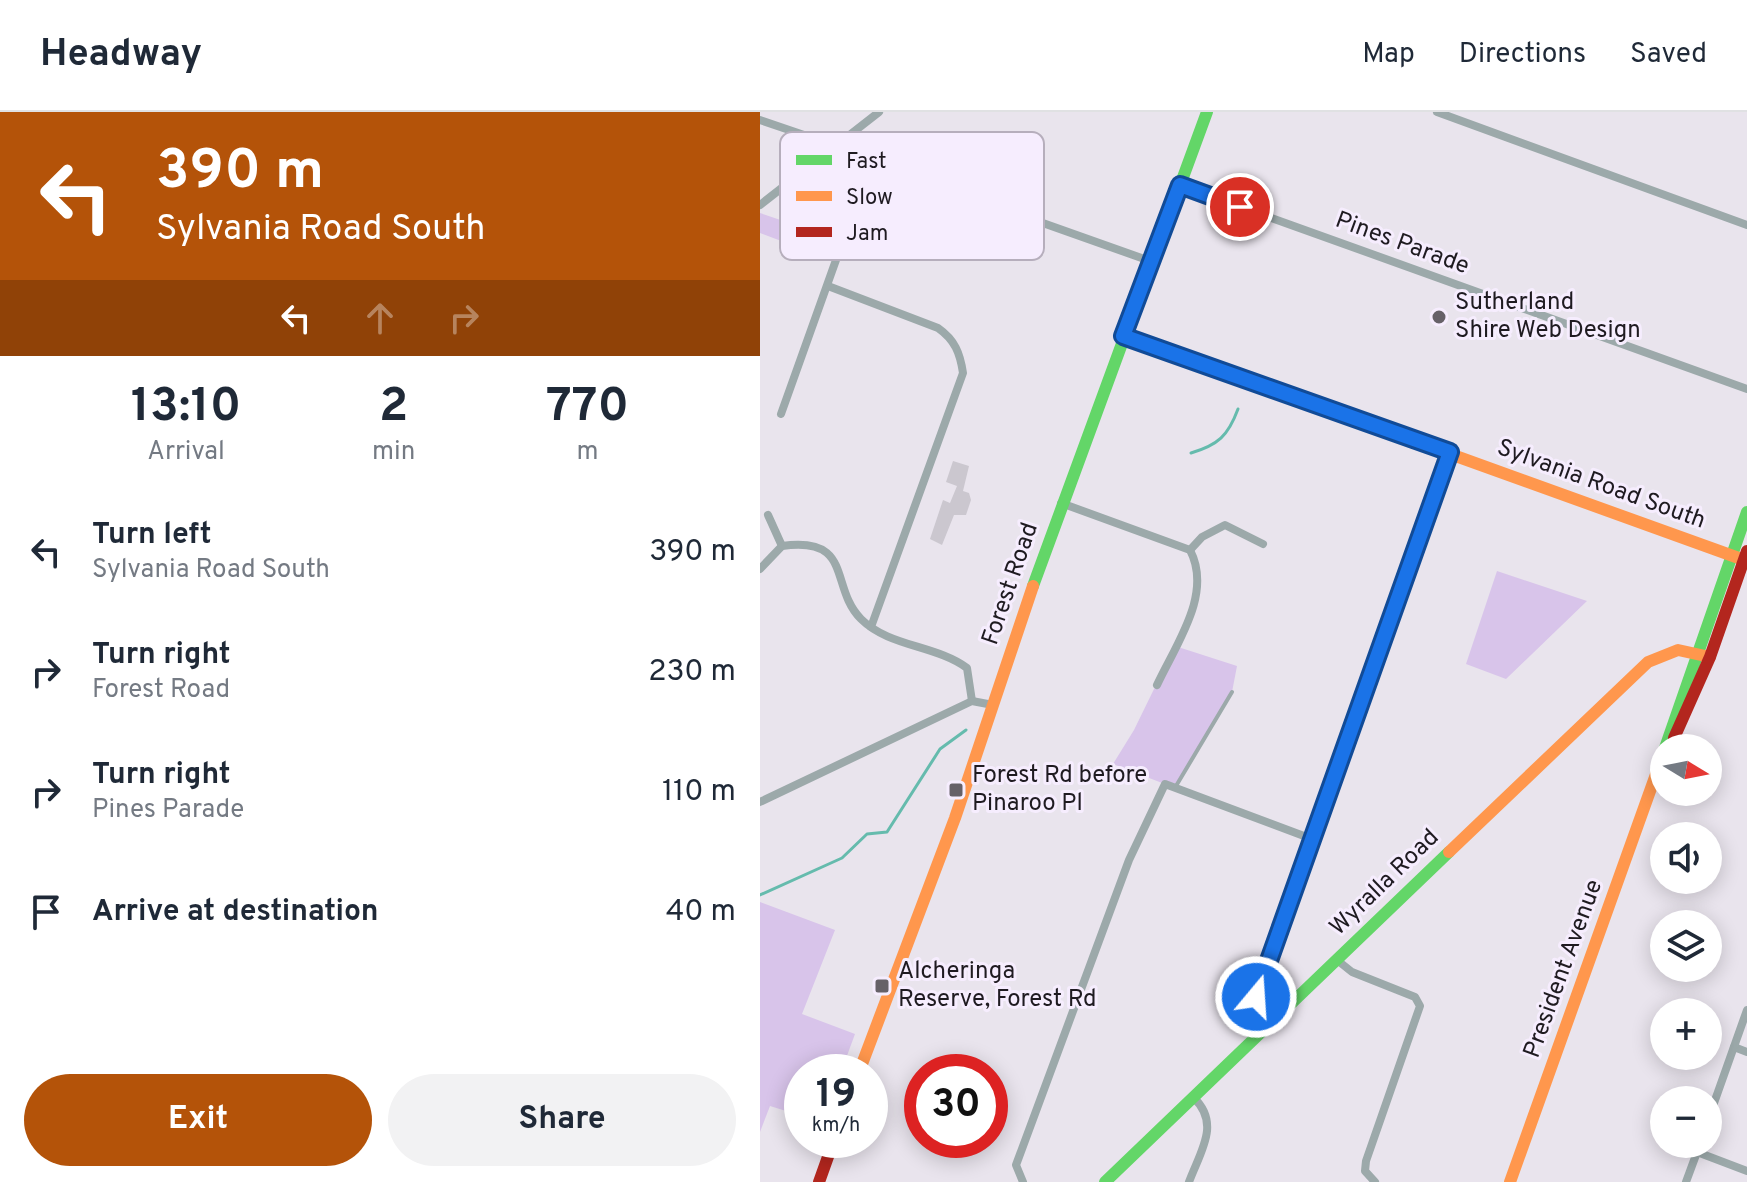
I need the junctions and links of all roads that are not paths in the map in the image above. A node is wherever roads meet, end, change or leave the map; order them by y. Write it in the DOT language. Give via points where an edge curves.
graph roads {
  1 [pos="879,112"];
  2 [pos="1207,112"];
  3 [pos="1437,112"];
  4 [pos="760,120"];
  5 [pos="795,132"];
  6 [pos="853,132"];
  7 [pos="1180,185"];
  8 [pos="780,189"];
  9 [pos="760,205"];
  10 [pos="1044,223"];
  11 [pos="1747,225"];
  12 [pos="837,260"];
  13 [pos="1150,261"];
  14 [pos="828,286"];
  15 [pos="1123,336"];
  16 [pos="1747,389"];
  17 [pos="781,414"];
  18 [pos="1450,452"];
  19 [pos="1061,503"];
  20 [pos="1747,512"];
  21 [pos="768,515"];
  22 [pos="1263,544"];
  23 [pos="782,546"];
  24 [pos="1190,550"];
  25 [pos="1730,556"];
  26 [pos="1746,557"];
  27 [pos="760,569"];
  28 [pos="871,627"];
  29 [pos="1696,651"];
  30 [pos="1710,657"];
  31 [pos="1157,685"];
  32 [pos="1232,692"];
  33 [pos="972,701"];
  34 [pos="993,705"];
  35 [pos="1671,734"];
  36 [pos="1673,734"];
  37 [pos="1175,788"];
  38 [pos="1650,798"];
  39 [pos="760,802"];
  40 [pos="1312,839"];
  41 [pos="1337,960"];
  42 [pos="1747,1010"];
  43 [pos="1272,1023"];
  44 [pos="1734,1047"];
  45 [pos="1747,1052"];
  46 [pos="866,1054"];
  47 [pos="1720,1086"];
  48 [pos="1194,1098"];
  49 [pos="828,1158"];
  50 [pos="1694,1158"];
  51 [pos="1719,1158"];
  52 [pos="1747,1171"];
  53 [pos="819,1182"];
  54 [pos="1023,1182"];
  55 [pos="1105,1182"];
  56 [pos="1189,1182"];
  57 [pos="1375,1182"];
  58 [pos="1510,1182"];
  59 [pos="1686,1182"];
  1 -- 6 [label="street"];
  2 -- 7 [label="street, Forest Road"];
  3 -- 11 [label="street"];
  4 -- 5 [label="street"];
  7 -- 13 [label="street, Forest Road"];
  7 -- 16 [label="street, Pines Parade"];
  8 -- 9 [label="street"];
  10 -- 13 [label="street"];
  12 -- 14 [label="street"];
  13 -- 15 [label="street, Forest Road"];
  14 -- 17 [label="street"];
  14 -- 28 [label="street" via="949,335 963,373"];
  15 -- 18 [label="street, Sylvania Road South"];
  15 -- 19 [label="street, Forest Road"];
  18 -- 25 [label="street, Sylvania Road South"];
  18 -- 40 [label="street"];
  19 -- 24 [label="street"];
  19 -- 34 [label="street, Forest Road"];
  20 -- 25 [label="street, President Avenue"];
  21 -- 23 [label="street"];
  22 -- 24 [label="street" via="1225,525"];
  23 -- 27 [label="street"];
  23 -- 28 [label="street" via="815,546 832,558 848,600"];
  24 -- 31 [label="street" via="1200,583"];
  25 -- 26 [label="street, Sylvania Road South"];
  25 -- 29 [label="street, President Avenue"];
  26 -- 30 [label="street, President Avenue"];
  28 -- 33 [label="street" via="958,661 971,678"];
  29 -- 30 [label="street, Wyralla Road"];
  29 -- 35 [label="street, President Avenue"];
  29 -- 41 [label="street, Wyralla Road" via="1665,650 1648,662"];
  30 -- 36 [label="street, President Avenue"];
  32 -- 37 [label="lane"];
  33 -- 34 [label="street"];
  33 -- 39 [label="street"];
  34 -- 46 [label="street, Forest Road"];
  37 -- 40 [label="street"];
  37 -- 54 [label="street" via="1165,784 1129,860 1016,1165"];
  38 -- 58 [label="street, President Avenue"];
  40 -- 43 [label="street" via="1257,990 1259,1005"];
  41 -- 43 [label="street, Wyralla Road"];
  41 -- 57 [label="street" via="1352,972 1415,997 1420,1006 1366,1161 1365,1171"];
  42 -- 44 [label="street"];
  43 -- 48 [label="street, Wyralla Road"];
  44 -- 45 [label="street"];
  44 -- 47 [label="street"];
  48 -- 55 [label="street, Wyralla Road"];
  48 -- 56 [label="street" via="1209,1122"];
  49 -- 53 [label="street"];
  50 -- 59 [label="street"];
  51 -- 52 [label="street"];
}
